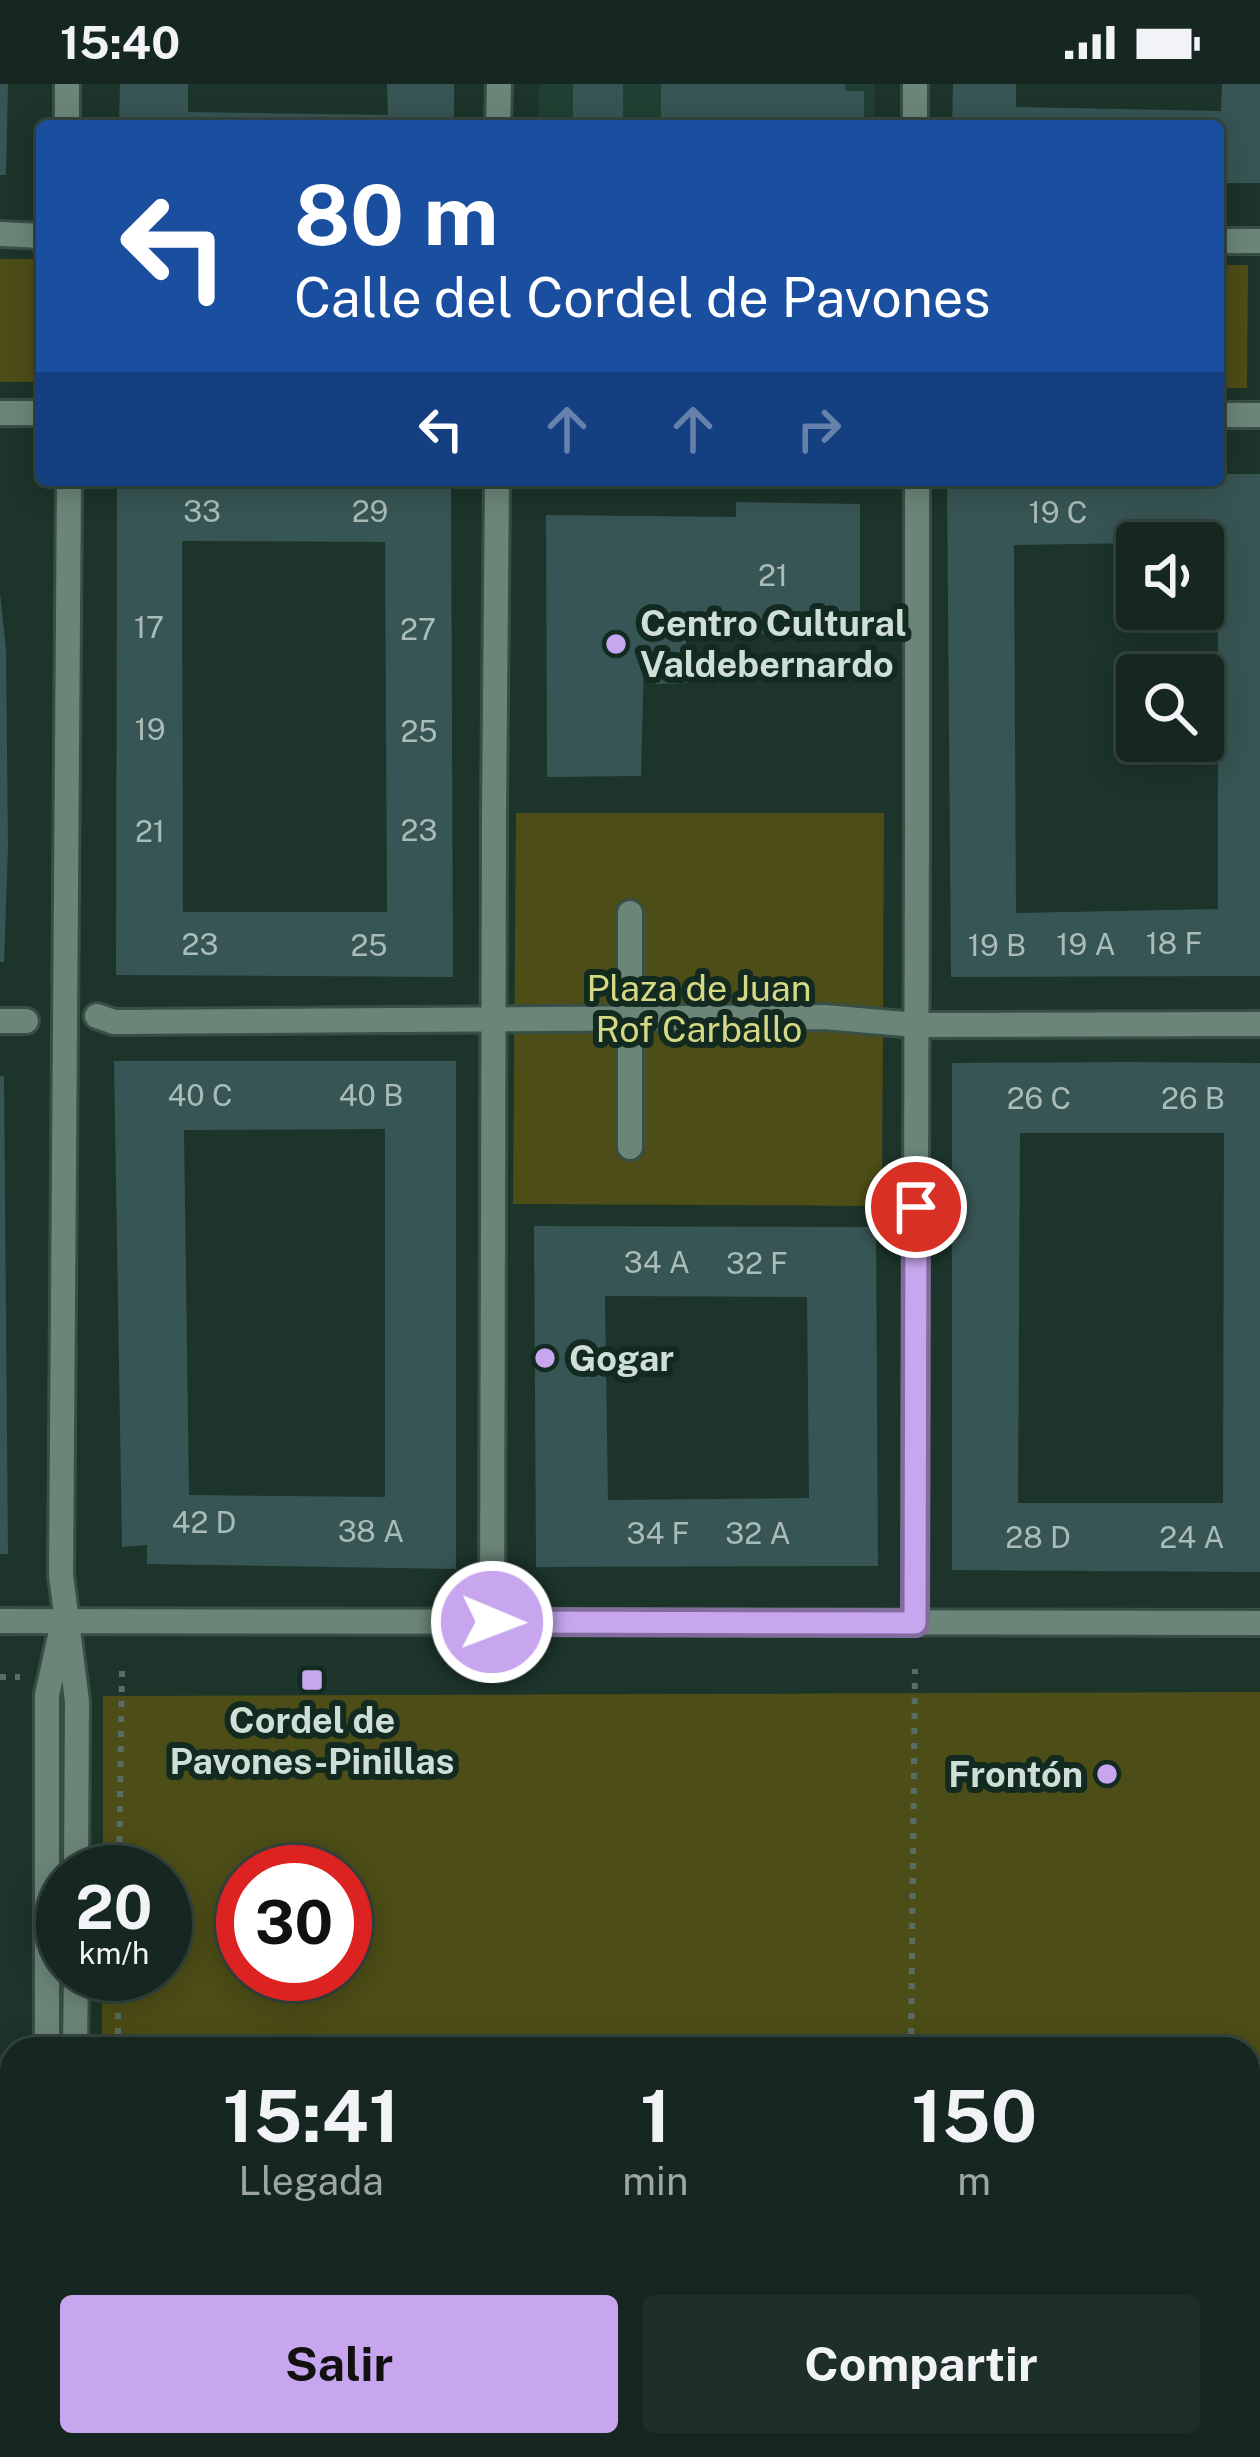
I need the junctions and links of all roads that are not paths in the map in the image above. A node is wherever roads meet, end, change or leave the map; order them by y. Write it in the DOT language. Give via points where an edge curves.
graph roads {
  1 [pos="67,84"];
  2 [pos="499,84"];
  3 [pos="915,84"];
  4 [pos="67,120"];
  5 [pos="499,120"];
  6 [pos="915,120"];
  7 [pos="0,234"];
  8 [pos="36,236"];
  9 [pos="1224,241"];
  10 [pos="1260,241"];
  11 [pos="0,413"];
  12 [pos="36,413"];
  13 [pos="1224,415"];
  14 [pos="1260,415"];
  15 [pos="69,486"];
  16 [pos="497,486"];
  17 [pos="917,486"];
  18 [pos="630,913"];
  19 [pos="97,1016"];
  20 [pos="633,1018"];
  21 [pos="26,1021"];
  22 [pos="0,1022"];
  23 [pos="494,1023"];
  24 [pos="1260,1024"];
  25 [pos="916,1025"];
  26 [pos="630,1147"];
  27 [pos="0,1621"];
  28 [pos="63,1622"];
  29 [pos="492,1622"];
  30 [pos="915,1623"];
  31 [pos="1260,1623"];
  32 [pos="76,1845"];
  33 [pos="76,2001"];
  34 [pos="47,2037"];
  35 [pos="75,2037"];
  1 -- 4 [label="street"];
  2 -- 5 [label="street"];
  3 -- 6 [label="street"];
  7 -- 8 [label="street"];
  9 -- 10 [label="street"];
  11 -- 12 [label="street"];
  13 -- 14 [label="street"];
  15 -- 28 [label="street"];
  16 -- 23 [label="street"];
  17 -- 25 [label="street"];
  18 -- 20 [label="street"];
  19 -- 23 [label="street"];
  20 -- 23 [label="street"];
  20 -- 25 [label="street"];
  20 -- 26 [label="street"];
  21 -- 22 [label="street"];
  23 -- 29 [label="street"];
  24 -- 25 [label="street"];
  25 -- 30 [label="street"];
  27 -- 28 [label="street"];
  28 -- 29 [label="street"];
  28 -- 32 [label="street" via="77,1701"];
  28 -- 34 [label="street" via="47,1695"];
  29 -- 30 [label="street"];
  30 -- 31 [label="street"];
  33 -- 35 [label="street"];
}
